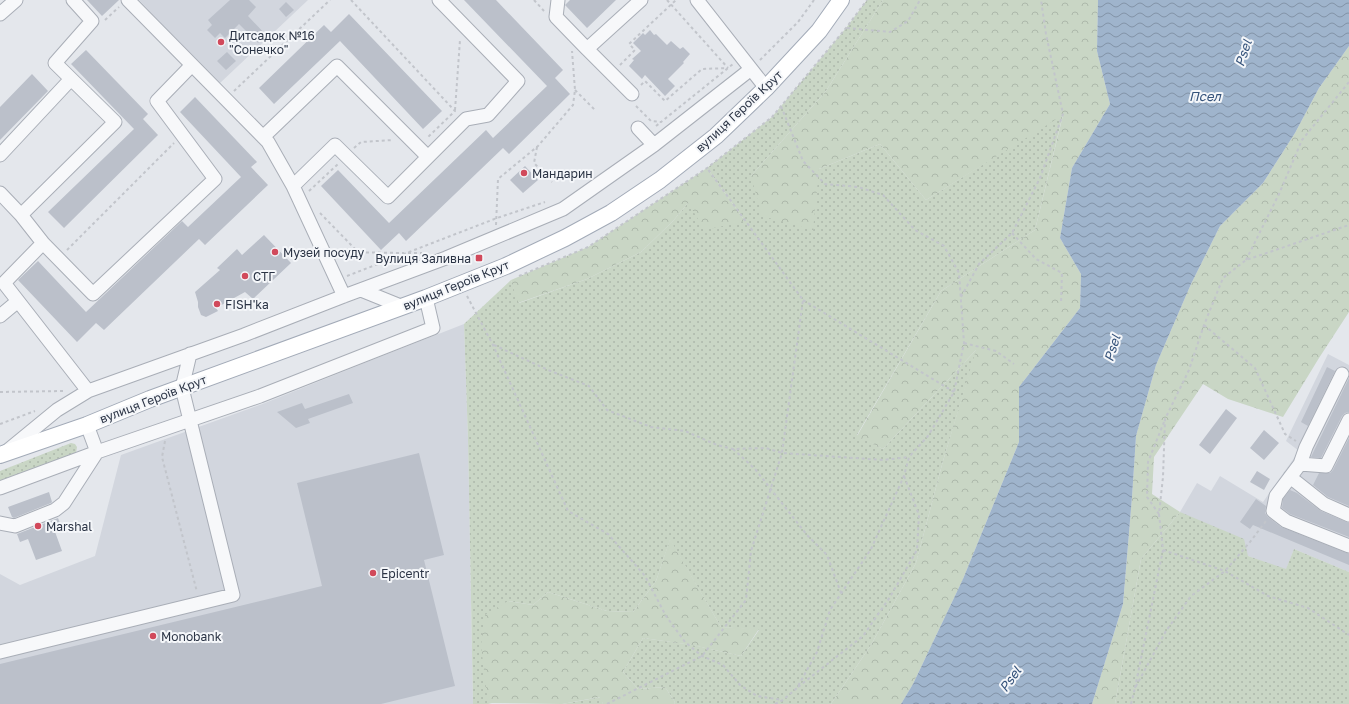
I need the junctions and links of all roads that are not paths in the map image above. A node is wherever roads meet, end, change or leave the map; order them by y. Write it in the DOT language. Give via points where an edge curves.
graph roads {
  1 [pos="16,0"];
  2 [pos="73,0"];
  3 [pos="439,0"];
  4 [pos="558,0"];
  5 [pos="641,0"];
  6 [pos="697,0"];
  7 [pos="841,0"];
  8 [pos="126,2"];
  9 [pos="0,14"];
  10 [pos="587,49"];
  11 [pos="192,65"];
  12 [pos="751,69"];
  13 [pos="71,80"];
  14 [pos="766,88"];
  15 [pos="634,95"];
  16 [pos="638,128"];
  17 [pos="263,137"];
  18 [pos="654,145"];
  19 [pos="0,156"];
  20 [pos="428,157"];
  21 [pos="293,186"];
  22 [pos="0,193"];
  23 [pos="21,215"];
  24 [pos="43,243"];
  25 [pos="1,283"];
  26 [pos="361,290"];
  27 [pos="344,296"];
  28 [pos="426,298"];
  29 [pos="18,301"];
  30 [pos="403,307"];
  31 [pos="0,316"];
  32 [pos="190,354"];
  33 [pos="1342,374"];
  34 [pos="182,388"];
  35 [pos="88,390"];
  36 [pos="190,420"];
  37 [pos="1349,420"];
  38 [pos="87,425"];
  39 [pos="97,452"];
  40 [pos="2,454"];
  41 [pos="1300,464"];
  42 [pos="1290,477"];
  43 [pos="0,488"];
  44 [pos="1349,514"];
  45 [pos="0,524"];
  46 [pos="1349,546"];
  47 [pos="0,652"];
  1 -- 9 [label="lane"];
  2 -- 13 [label="lane" via="92,21 55,63"];
  3 -- 20 [label="lane" via="518,81 488,115 466,119"];
  4 -- 10 [label="lane" via="556,17"];
  5 -- 10 [label="lane"];
  6 -- 12 [label="lane"];
  7 -- 14 [label="main road, вулиця Героїв Крут" via="819,31"];
  8 -- 11 [label="lane"];
  10 -- 15 [label="lane"];
  11 -- 17 [label="lane"];
  11 -- 24 [label="lane" via="157,101 215,179 93,294"];
  12 -- 14 [label="lane"];
  12 -- 18 [label="lane"];
  13 -- 19 [label="lane"];
  13 -- 23 [label="lane" via="115,122"];
  14 -- 28 [label="main road, вулиця Героїв Крут" via="716,136 660,180 612,213 506,266"];
  16 -- 18 [label="lane"];
  17 -- 20 [label="lane" via="337,66"];
  17 -- 21 [label="lane"];
  18 -- 26 [label="lane" via="563,209"];
  20 -- 21 [label="lane" via="388,197 335,145"];
  21 -- 27 [label="lane"];
  22 -- 23 [label="lane"];
  23 -- 24 [label="lane"];
  24 -- 25 [label="lane"];
  25 -- 29 [label="lane"];
  26 -- 27 [label="lane"];
  26 -- 30 [label="lane"];
  27 -- 32 [label="lane"];
  28 -- 30 [label="main road, вулиця Героїв Крут"];
  28 -- 36 [label="lane" via="434,328 260,396"];
  29 -- 31 [label="lane"];
  29 -- 35 [label="lane"];
  30 -- 34 [label="main road, вулиця Героїв Крут"];
  32 -- 34 [label="lane"];
  32 -- 35 [label="lane"];
  33 -- 41 [label="lane"];
  34 -- 36 [label="lane"];
  34 -- 38 [label="main road, вулиця Героїв Крут"];
  35 -- 40 [label="lane" via="57,410"];
  36 -- 39 [label="lane"];
  36 -- 47 [label="lane" via="233,595"];
  37 -- 41 [label="lane" via="1326,466"];
  38 -- 39 [label="lane"];
  38 -- 40 [label="main road, вулиця Героїв Крут"];
  39 -- 43 [label="lane"];
  39 -- 45 [label="lane" via="64,503 55,510 15,526"];
  41 -- 42 [label="lane"];
  42 -- 44 [label="lane" via="1324,504"];
  42 -- 46 [label="lane" via="1276,496 1273,511 1286,521"];
}
